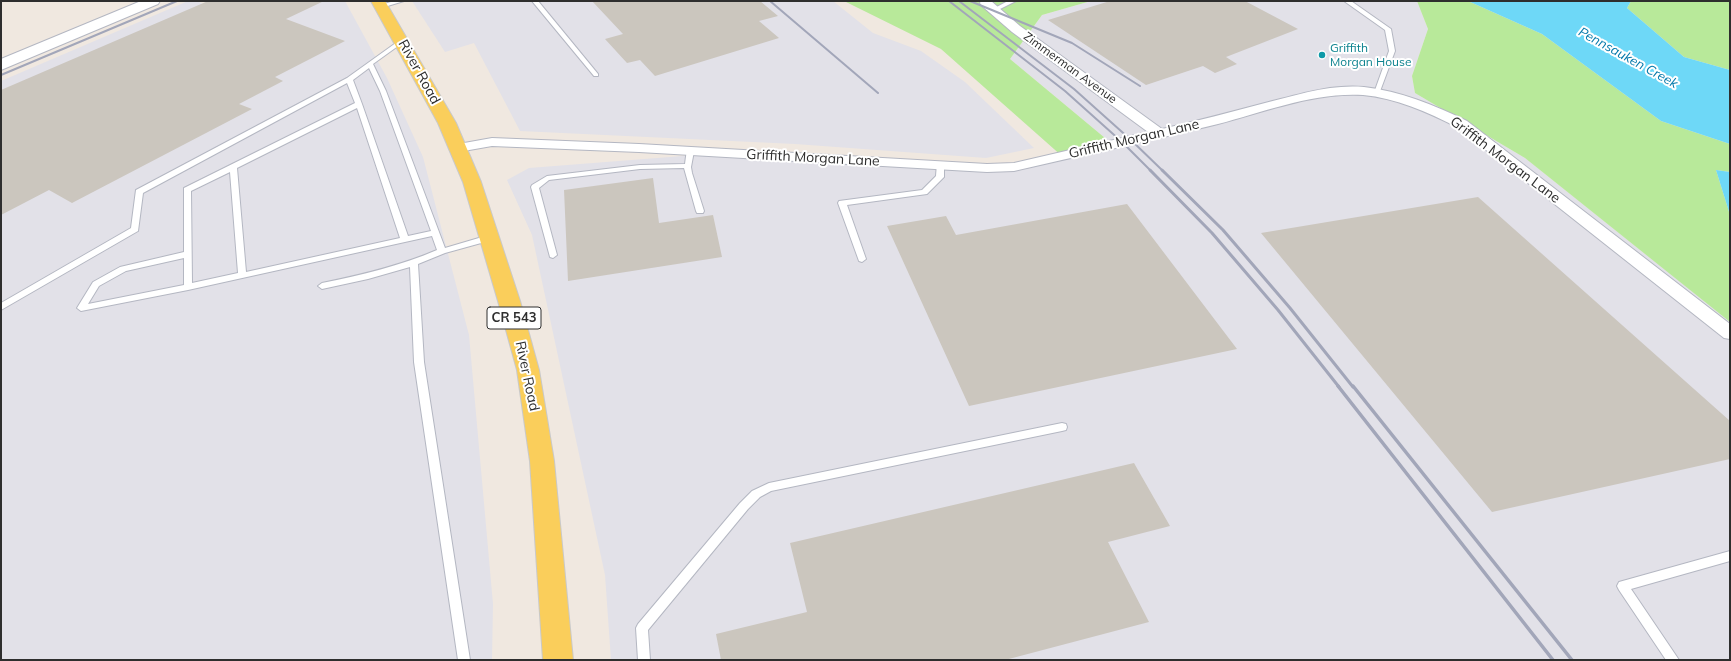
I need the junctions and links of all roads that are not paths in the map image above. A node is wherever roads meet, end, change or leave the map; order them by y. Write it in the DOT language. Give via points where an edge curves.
graph roads {
  1 [pos="153,1"];
  2 [pos="535,1"];
  3 [pos="1013,1"];
  4 [pos="1347,1"];
  5 [pos="387,3"];
  6 [pos="988,5"];
  7 [pos="402,41"];
  8 [pos="370,64"];
  9 [pos="1,65"];
  10 [pos="596,75"];
  11 [pos="349,79"];
  12 [pos="1377,93"];
  13 [pos="359,104"];
  14 [pos="1159,132"];
  15 [pos="458,148"];
  16 [pos="689,158"];
  17 [pos="940,165"];
  18 [pos="233,167"];
  19 [pos="700,211"];
  20 [pos="435,233"];
  21 [pos="489,238"];
  22 [pos="405,240"];
  23 [pos="442,250"];
  24 [pos="188,254"];
  25 [pos="553,255"];
  26 [pos="862,259"];
  27 [pos="414,263"];
  28 [pos="242,275"];
  29 [pos="322,286"];
  30 [pos="188,287"];
  31 [pos="1,307"];
  32 [pos="1730,333"];
  33 [pos="1062,427"];
  34 [pos="1730,556"];
  35 [pos="464,660"];
  36 [pos="558,660"];
  37 [pos="644,660"];
  38 [pos="1673,660"];
  1 -- 9 [label="street"];
  2 -- 10 [label="lane"];
  3 -- 6 [label="lane"];
  4 -- 12 [label="lane" via="1388,29 1392,51"];
  5 -- 7 [label="main road, River Road / CR 543"];
  6 -- 14 [label="street, Zimmerman Avenue" via="1016,29"];
  7 -- 8 [label="lane"];
  7 -- 15 [label="main road, River Road / CR 543"];
  8 -- 11 [label="lane"];
  8 -- 20 [label="lane" via="383,91"];
  11 -- 13 [label="lane"];
  11 -- 31 [label="lane" via="139,192 135,229"];
  12 -- 14 [label="street, Griffith Morgan Lane" via="1325,92"];
  12 -- 32 [label="street, Griffith Morgan Lane" via="1410,101 1462,124"];
  13 -- 18 [label="lane"];
  13 -- 22 [label="lane"];
  14 -- 17 [label="street, Griffith Morgan Lane" via="1014,167"];
  15 -- 16 [label="street, Griffith Morgan Lane" via="492,142"];
  15 -- 21 [label="main road, River Road / CR 543" via="472,182"];
  16 -- 17 [label="street, Griffith Morgan Lane"];
  16 -- 19 [label="lane" via="688,174"];
  16 -- 25 [label="lane" via="640,167 547,178 535,187"];
  17 -- 26 [label="lane" via="940,177 924,192 842,204"];
  18 -- 24 [label="lane" via="187,190"];
  18 -- 28 [label="lane"];
  20 -- 22 [label="lane"];
  20 -- 23 [label="lane"];
  21 -- 23 [label="lane"];
  21 -- 36 [label="main road, River Road / CR 543" via="528,370 542,461"];
  22 -- 28 [label="lane"];
  23 -- 27 [label="lane"];
  24 -- 30 [label="lane"];
  24 -- 30 [label="lane" via="123,269 96,284 81,308"];
  27 -- 29 [label="lane"];
  27 -- 35 [label="lane" via="419,362"];
  28 -- 30 [label="lane"];
  33 -- 37 [label="lane" via="769,487 756,494 642,628"];
  34 -- 38 [label="lane" via="1623,586"];
}
